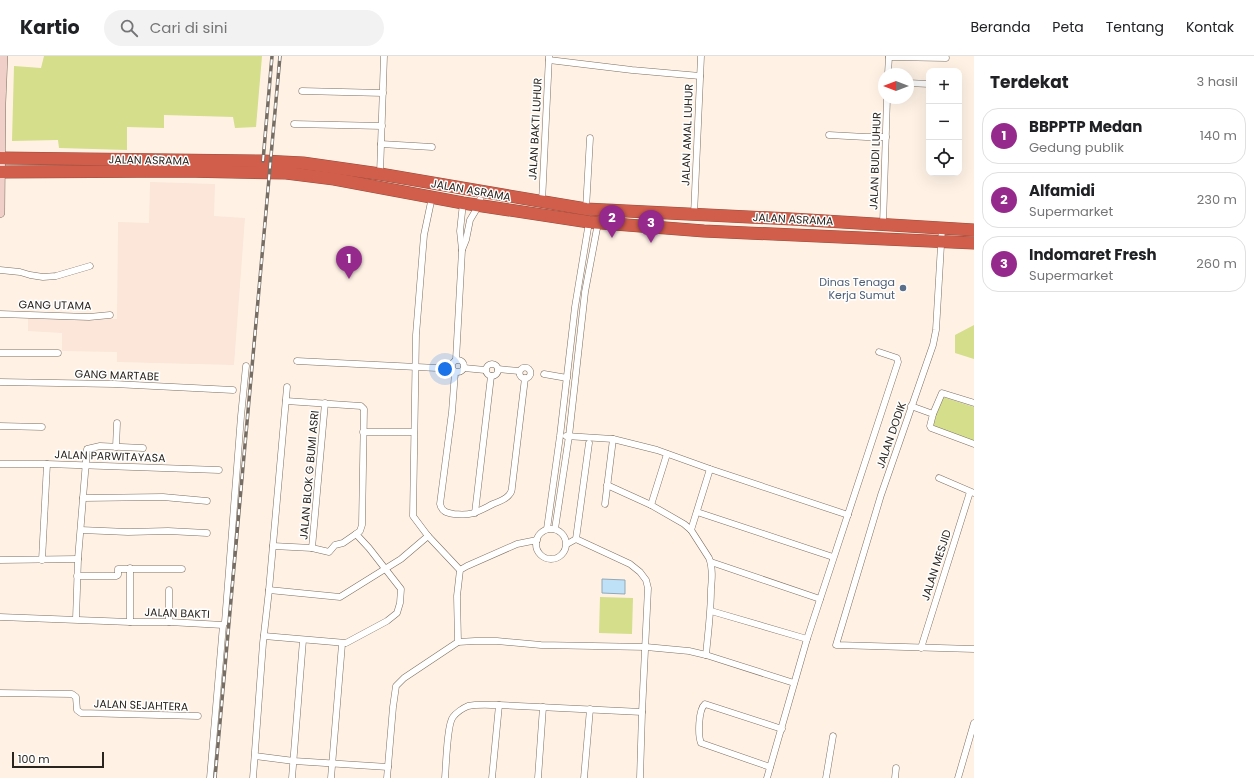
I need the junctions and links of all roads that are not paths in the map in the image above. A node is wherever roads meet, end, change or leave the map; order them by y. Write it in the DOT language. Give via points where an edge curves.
graph roads {
  1 [pos="3,56"];
  2 [pos="384,56"];
  3 [pos="700,56"];
  4 [pos="889,57"];
  5 [pos="549,58"];
  6 [pos="946,58"];
  7 [pos="888,68"];
  8 [pos="700,76"];
  9 [pos="914,83"];
  10 [pos="926,84"];
  11 [pos="302,91"];
  12 [pos="383,93"];
  13 [pos="0,103"];
  14 [pos="887,104"];
  15 [pos="294,124"];
  16 [pos="382,126"];
  17 [pos="829,134"];
  18 [pos="886,137"];
  19 [pos="590,138"];
  20 [pos="381,144"];
  21 [pos="432,147"];
  22 [pos="0,158"];
  23 [pos="0,172"];
  24 [pos="380,174"];
  25 [pos="482,192"];
  26 [pos="430,202"];
  27 [pos="542,202"];
  28 [pos="463,203"];
  29 [pos="479,205"];
  30 [pos="586,209"];
  31 [pos="0,213"];
  32 [pos="694,215"];
  33 [pos="462,218"];
  34 [pos="470,220"];
  35 [pos="593,223"];
  36 [pos="883,224"];
  37 [pos="942,228"];
  38 [pos="974,230"];
  39 [pos="941,242"];
  40 [pos="974,243"];
  41 [pos="462,250"];
  42 [pos="90,266"];
  43 [pos="0,270"];
  44 [pos="577,290"];
  45 [pos="585,292"];
  46 [pos="0,314"];
  47 [pos="110,315"];
  48 [pos="879,352"];
  49 [pos="0,353"];
  50 [pos="58,354"];
  51 [pos="456,360"];
  52 [pos="297,361"];
  53 [pos="246,366"];
  54 [pos="415,367"];
  55 [pos="437,368"];
  56 [pos="464,368"];
  57 [pos="498,369"];
  58 [pos="485,370"];
  59 [pos="455,372"];
  60 [pos="520,372"];
  61 [pos="544,374"];
  62 [pos="491,376"];
  63 [pos="525,378"];
  64 [pos="567,378"];
  65 [pos="0,382"];
  66 [pos="287,387"];
  67 [pos="233,390"];
  68 [pos="286,401"];
  69 [pos="325,403"];
  70 [pos="974,403"];
  71 [pos="911,406"];
  72 [pos="932,414"];
  73 [pos="117,423"];
  74 [pos="0,426"];
  75 [pos="42,427"];
  76 [pos="363,432"];
  77 [pos="414,432"];
  78 [pos="560,436"];
  79 [pos="569,436"];
  80 [pos="613,439"];
  81 [pos="588,443"];
  82 [pos="974,444"];
  83 [pos="116,447"];
  84 [pos="143,448"];
  85 [pos="667,454"];
  86 [pos="0,464"];
  87 [pos="47,464"];
  88 [pos="86,465"];
  89 [pos="710,469"];
  90 [pos="220,470"];
  91 [pos="939,478"];
  92 [pos="607,485"];
  93 [pos="972,492"];
  94 [pos="83,498"];
  95 [pos="207,501"];
  96 [pos="605,504"];
  97 [pos="651,505"];
  98 [pos="698,512"];
  99 [pos="475,513"];
  100 [pos="848,515"];
  101 [pos="547,529"];
  102 [pos="555,529"];
  103 [pos="81,530"];
  104 [pos="692,530"];
  105 [pos="207,533"];
  106 [pos="356,534"];
  107 [pos="428,536"];
  108 [pos="576,539"];
  109 [pos="537,540"];
  110 [pos="566,544"];
  111 [pos="273,546"];
  112 [pos="312,548"];
  113 [pos="833,557"];
  114 [pos="78,559"];
  115 [pos="0,560"];
  116 [pos="42,560"];
  117 [pos="711,562"];
  118 [pos="130,568"];
  119 [pos="182,569"];
  120 [pos="386,569"];
  121 [pos="460,570"];
  122 [pos="78,576"];
  123 [pos="169,590"];
  124 [pos="269,590"];
  125 [pos="820,599"];
  126 [pos="711,611"];
  127 [pos="0,617"];
  128 [pos="76,619"];
  129 [pos="130,622"];
  130 [pos="169,622"];
  131 [pos="223,625"];
  132 [pos="264,636"];
  133 [pos="807,639"];
  134 [pos="303,640"];
  135 [pos="458,642"];
  136 [pos="342,644"];
  137 [pos="646,647"];
  138 [pos="921,648"];
  139 [pos="974,649"];
  140 [pos="706,655"];
  141 [pos="794,683"];
  142 [pos="0,693"];
  143 [pos="499,705"];
  144 [pos="543,707"];
  145 [pos="590,709"];
  146 [pos="642,712"];
  147 [pos="198,716"];
  148 [pos="974,723"];
  149 [pos="782,729"];
  150 [pos="833,736"];
  151 [pos="255,756"];
  152 [pos="294,761"];
  153 [pos="332,763"];
  154 [pos="770,766"];
  155 [pos="388,767"];
  156 [pos="896,768"];
  157 [pos="210,778"];
  158 [pos="253,778"];
  159 [pos="292,778"];
  160 [pos="331,778"];
  161 [pos="387,778"];
  162 [pos="445,778"];
  163 [pos="492,778"];
  164 [pos="538,778"];
  165 [pos="584,778"];
  166 [pos="640,778"];
  167 [pos="767,778"];
  168 [pos="826,778"];
  169 [pos="895,778"];
  170 [pos="958,778"];
  1 -- 13 [label="street"];
  2 -- 12 [label="street"];
  3 -- 8 [label="street, JALAN AMAL LUHUR"];
  4 -- 6 [label="street"];
  4 -- 7 [label="street"];
  5 -- 8 [label="street" via="632,70"];
  5 -- 27 [label="street, JALAN BAKTI LUHUR"];
  8 -- 32 [label="street, JALAN AMAL LUHUR"];
  9 -- 10 [label="street"];
  11 -- 12 [label="street"];
  12 -- 16 [label="street"];
  13 -- 22 [label="street"];
  14 -- 18 [label="street, JALAN BUDI LUHUR"];
  15 -- 16 [label="street"];
  16 -- 20 [label="street"];
  17 -- 18 [label="street"];
  18 -- 36 [label="street, JALAN BUDI LUHUR"];
  19 -- 30 [label="street"];
  20 -- 21 [label="street"];
  20 -- 24 [label="street"];
  22 -- 23 [label="street"];
  22 -- 24 [label="highway, JALAN ASRAMA" via="271,161"];
  23 -- 26 [label="highway, JALAN ASRAMA" via="286,173 334,179"];
  23 -- 31 [label="street"];
  24 -- 25 [label="highway, JALAN ASRAMA"];
  25 -- 27 [label="highway, JALAN ASRAMA"];
  25 -- 29 [label="street"];
  26 -- 28 [label="highway, JALAN ASRAMA"];
  26 -- 54 [label="street" via="424,235"];
  27 -- 30 [label="highway, JALAN ASRAMA"];
  28 -- 29 [label="highway, JALAN ASRAMA"];
  28 -- 33 [label="street"];
  29 -- 34 [label="street"];
  29 -- 35 [label="highway, JALAN ASRAMA"];
  30 -- 32 [label="highway, JALAN ASRAMA"];
  32 -- 36 [label="highway, JALAN ASRAMA"];
  33 -- 34 [label="street"];
  33 -- 41 [label="street"];
  34 -- 41 [label="street"];
  35 -- 39 [label="highway, JALAN ASRAMA"];
  35 -- 44 [label="street"];
  35 -- 45 [label="street" via="591,258"];
  36 -- 37 [label="highway, JALAN ASRAMA"];
  37 -- 38 [label="highway, JALAN ASRAMA"];
  37 -- 39 [label="street, JALAN DODIK"];
  39 -- 40 [label="highway, JALAN ASRAMA"];
  39 -- 71 [label="street, JALAN DODIK" via="932,351"];
  41 -- 51 [label="street"];
  42 -- 43 [label="street" via="43,277"];
  44 -- 45 [label="street"];
  44 -- 64 [label="street"];
  45 -- 79 [label="street"];
  46 -- 47 [label="street, GANG UTAMA" via="89,317"];
  48 -- 100 [label="street" via="897,358 898,362"];
  49 -- 50 [label="street"];
  51 -- 56 [label="street" via="462,362"];
  51 -- 59 [label="street" via="452,364"];
  52 -- 54 [label="street"];
  53 -- 131 [label="street"];
  54 -- 55 [label="street"];
  54 -- 77 [label="street"];
  56 -- 58 [label="street"];
  56 -- 59 [label="street" via="460,372"];
  57 -- 58 [label="street" via="491,363"];
  57 -- 60 [label="street"];
  57 -- 62 [label="street" via="498,372"];
  58 -- 62 [label="street"];
  59 -- 99 [label="street" via="440,504 448,513"];
  60 -- 63 [label="street"];
  60 -- 63 [label="street" via="524,367 529,369 530,375"];
  61 -- 64 [label="street"];
  62 -- 99 [label="street"];
  63 -- 99 [label="street" via="512,491 508,497"];
  64 -- 78 [label="street"];
  65 -- 67 [label="street, GANG MARTABE"];
  66 -- 68 [label="street"];
  68 -- 69 [label="street"];
  68 -- 111 [label="street"];
  69 -- 76 [label="street" via="361,406 364,411"];
  69 -- 112 [label="street, JALAN BLOK G BUMI ASRI"];
  70 -- 72 [label="street" via="942,393"];
  71 -- 72 [label="street"];
  71 -- 138 [label="street, JALAN DODIK" via="836,645"];
  72 -- 82 [label="street" via="931,428"];
  73 -- 83 [label="street"];
  74 -- 75 [label="street"];
  76 -- 77 [label="street"];
  76 -- 106 [label="street" via="362,525"];
  77 -- 107 [label="street" via="413,516"];
  78 -- 79 [label="street"];
  78 -- 101 [label="street"];
  79 -- 80 [label="street"];
  79 -- 102 [label="street"];
  80 -- 85 [label="street"];
  80 -- 92 [label="street"];
  81 -- 108 [label="street"];
  83 -- 84 [label="street"];
  83 -- 88 [label="street" via="88,448"];
  85 -- 89 [label="street"];
  85 -- 97 [label="street"];
  86 -- 87 [label="street, JALAN PARWITAYASA"];
  87 -- 88 [label="street, JALAN PARWITAYASA"];
  87 -- 116 [label="street"];
  88 -- 90 [label="street, JALAN PARWITAYASA"];
  88 -- 94 [label="street"];
  89 -- 98 [label="street"];
  89 -- 100 [label="street"];
  91 -- 93 [label="street"];
  92 -- 96 [label="street"];
  92 -- 97 [label="street"];
  93 -- 138 [label="street, JALAN MESJID"];
  94 -- 95 [label="street" via="163,497"];
  94 -- 103 [label="street"];
  97 -- 104 [label="street"];
  98 -- 104 [label="street"];
  98 -- 113 [label="street"];
  100 -- 113 [label="street"];
  101 -- 102 [label="street"];
  101 -- 109 [label="street"];
  102 -- 110 [label="street" via="564,535"];
  103 -- 105 [label="street"];
  103 -- 114 [label="street"];
  104 -- 117 [label="street"];
  106 -- 112 [label="street" via="343,543 335,544 329,552"];
  106 -- 120 [label="street"];
  107 -- 120 [label="street" via="401,560"];
  107 -- 121 [label="street"];
  108 -- 110 [label="street"];
  108 -- 137 [label="street" via="630,564 646,580"];
  109 -- 110 [label="street" via="538,550 550,559 563,554"];
  109 -- 121 [label="street" via="517,544"];
  111 -- 112 [label="street"];
  111 -- 124 [label="street"];
  113 -- 125 [label="street"];
  114 -- 116 [label="street"];
  114 -- 122 [label="street"];
  115 -- 116 [label="street"];
  117 -- 125 [label="street"];
  117 -- 126 [label="street"];
  118 -- 119 [label="street"];
  118 -- 122 [label="street" via="118,569 116,576"];
  118 -- 129 [label="street"];
  120 -- 124 [label="street" via="340,597"];
  120 -- 136 [label="street" via="401,589 397,613 350,642"];
  121 -- 135 [label="street" via="457,596"];
  122 -- 128 [label="street"];
  123 -- 130 [label="street"];
  124 -- 132 [label="street"];
  125 -- 133 [label="street"];
  126 -- 133 [label="street"];
  126 -- 140 [label="street"];
  127 -- 128 [label="street, JALAN BAKTI"];
  128 -- 129 [label="street, JALAN BAKTI"];
  129 -- 130 [label="street, JALAN BAKTI"];
  130 -- 131 [label="street, JALAN BAKTI"];
  131 -- 157 [label="street, JALAN BAKTI"];
  132 -- 134 [label="street"];
  132 -- 151 [label="street"];
  133 -- 141 [label="street"];
  134 -- 136 [label="street"];
  134 -- 152 [label="street"];
  135 -- 137 [label="street"];
  135 -- 155 [label="street" via="396,686"];
  136 -- 153 [label="street"];
  137 -- 140 [label="street"];
  137 -- 146 [label="street"];
  138 -- 139 [label="street"];
  140 -- 141 [label="street"];
  141 -- 149 [label="street"];
  142 -- 147 [label="street, JALAN SEJAHTERA" via="72,694 76,697 77,709 81,713"];
  143 -- 144 [label="street"];
  143 -- 162 [label="street" via="467,706 452,718"];
  143 -- 163 [label="street"];
  144 -- 145 [label="street"];
  144 -- 164 [label="street"];
  145 -- 146 [label="street"];
  145 -- 165 [label="street"];
  146 -- 166 [label="street"];
  148 -- 170 [label="street"];
  149 -- 154 [label="street"];
  149 -- 154 [label="street" via="705,704 702,706 699,736 701,743"];
  150 -- 168 [label="street"];
  151 -- 152 [label="street"];
  151 -- 158 [label="street"];
  152 -- 153 [label="street"];
  152 -- 159 [label="street"];
  153 -- 155 [label="street"];
  153 -- 160 [label="street"];
  154 -- 167 [label="street"];
  155 -- 161 [label="street"];
  156 -- 169 [label="street"];
}
